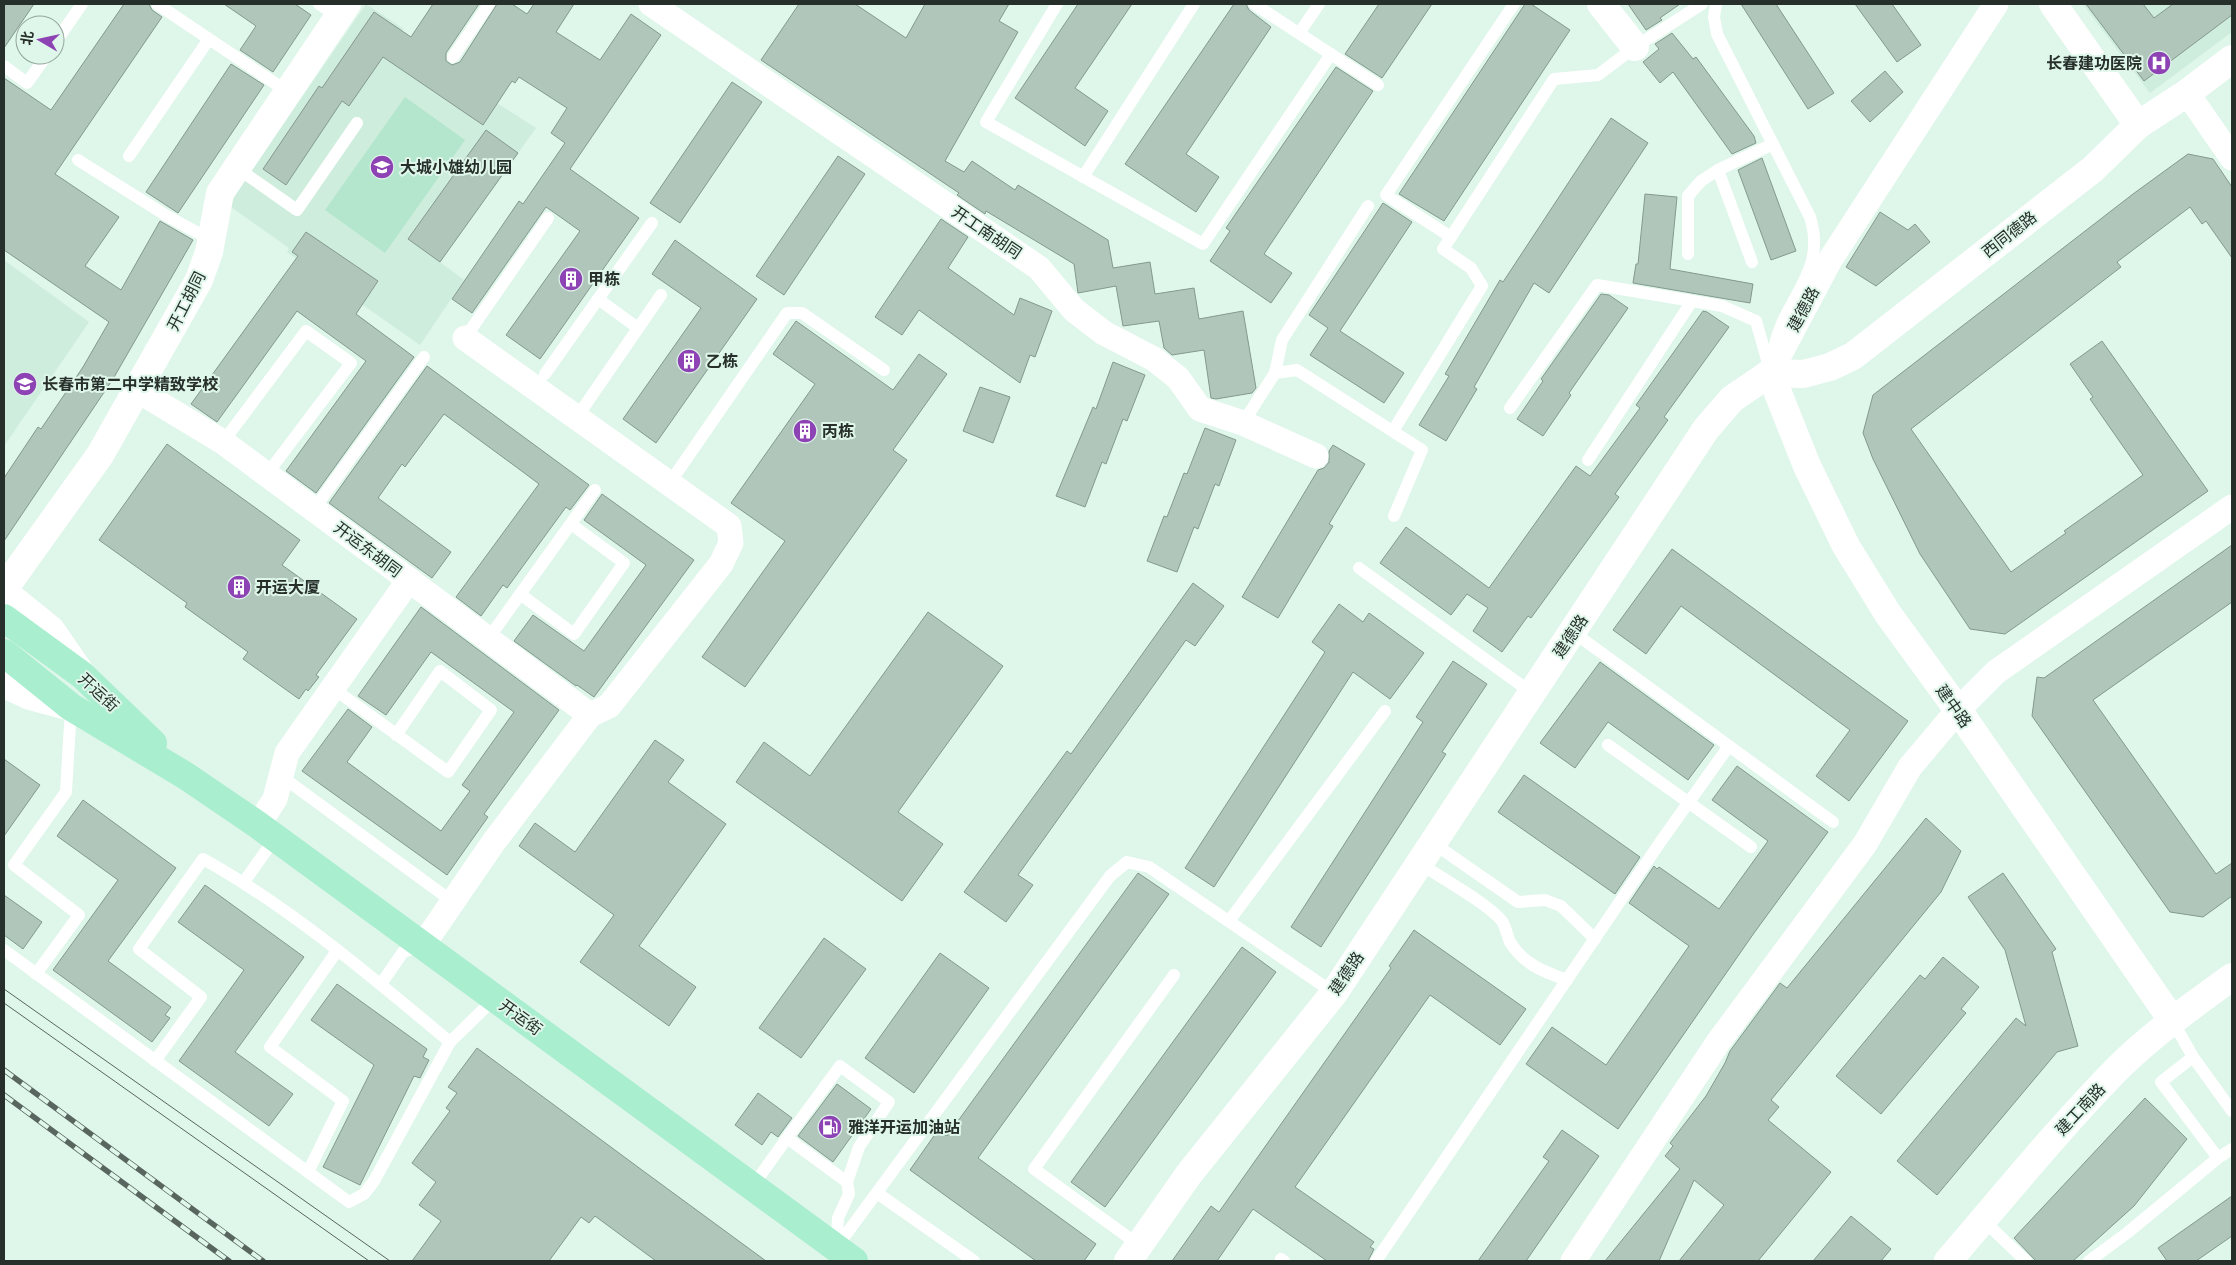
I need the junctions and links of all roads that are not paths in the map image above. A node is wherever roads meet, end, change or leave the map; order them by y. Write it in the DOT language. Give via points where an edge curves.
graph roads {
  1 [pos="82,4"];
  2 [pos="157,4"];
  3 [pos="489,4"];
  4 [pos="652,4"];
  5 [pos="1057,4"];
  6 [pos="1194,4"];
  7 [pos="1254,4"];
  8 [pos="1319,4"];
  9 [pos="1514,4"];
  10 [pos="1601,4"];
  11 [pos="1702,4"];
  12 [pos="1716,4"];
  13 [pos="1996,4"];
  14 [pos="2053,4"];
  15 [pos="335,8"];
  16 [pos="65,29"];
  17 [pos="1300,32"];
  18 [pos="209,39"];
  19 [pos="1635,47"];
  20 [pos="1331,54"];
  21 [pos="453,57"];
  22 [pos="2232,59"];
  23 [pos="39,65"];
  24 [pos="4,66"];
  25 [pos="1378,85"];
  26 [pos="288,92"];
  27 [pos="2187,93"];
  28 [pos="356,123"];
  29 [pos="2138,125"];
  30 [pos="1773,144"];
  31 [pos="129,156"];
  32 [pos="2232,158"];
  33 [pos="78,160"];
  34 [pos="237,168"];
  35 [pos="1718,170"];
  36 [pos="1083,177"];
  37 [pos="1368,206"];
  38 [pos="548,218"];
  39 [pos="652,223"];
  40 [pos="1451,238"];
  41 [pos="211,240"];
  42 [pos="1688,254"];
  43 [pos="1752,262"];
  44 [pos="661,295"];
  45 [pos="598,299"];
  46 [pos="1692,301"];
  47 [pos="638,328"];
  48 [pos="466,338"];
  49 [pos="424,356"];
  50 [pos="884,370"];
  51 [pos="1770,372"];
  52 [pos="1275,373"];
  53 [pos="545,374"];
  54 [pos="137,390"];
  55 [pos="1510,408"];
  56 [pos="577,417"];
  57 [pos="1243,424"];
  58 [pos="1393,431"];
  59 [pos="223,442"];
  60 [pos="1316,456"];
  61 [pos="1588,460"];
  62 [pos="267,474"];
  63 [pos="670,484"];
  64 [pos="595,490"];
  65 [pos="2232,507"];
  66 [pos="314,509"];
  67 [pos="1394,516"];
  68 [pos="571,524"];
  69 [pos="1360,568"];
  70 [pos="408,580"];
  71 [pos="4,591"];
  72 [pos="520,594"];
  73 [pos="4,618"];
  74 [pos="1573,632"];
  75 [pos="488,639"];
  76 [pos="4,653"];
  77 [pos="82,675"];
  78 [pos="4,684"];
  79 [pos="334,688"];
  80 [pos="1532,693"];
  81 [pos="70,707"];
  82 [pos="1958,710"];
  83 [pos="1385,711"];
  84 [pos="590,715"];
  85 [pos="396,735"];
  86 [pos="1608,745"];
  87 [pos="1729,746"];
  88 [pos="186,776"];
  89 [pos="281,776"];
  90 [pos="1688,802"];
  91 [pos="1833,822"];
  92 [pos="267,832"];
  93 [pos="1751,847"];
  94 [pos="1426,853"];
  95 [pos="244,882"];
  96 [pos="453,902"];
  97 [pos="1229,922"];
  98 [pos="1594,939"];
  99 [pos="423,945"];
  100 [pos="4,950"];
  101 [pos="337,951"];
  102 [pos="36,974"];
  103 [pos="1174,975"];
  104 [pos="2232,977"];
  105 [pos="1567,980"];
  106 [pos="381,984"];
  107 [pos="1334,993"];
  108 [pos="494,998"];
  109 [pos="2172,1020"];
  110 [pos="450,1042"];
  111 [pos="2193,1057"];
  112 [pos="155,1061"];
  113 [pos="2232,1111"];
  114 [pos="787,1138"];
  115 [pos="2232,1149"];
  116 [pos="2218,1158"];
  117 [pos="308,1172"];
  118 [pos="847,1182"];
  119 [pos="752,1187"];
  120 [pos="877,1194"];
  121 [pos="1983,1220"];
  122 [pos="1133,1253"];
  123 [pos="845,1255"];
  124 [pos="959,1257"];
  125 [pos="974,1261"];
  126 [pos="1376,1261"];
  127 [pos="1573,1261"];
  128 [pos="1948,1261"];
  129 [pos="2026,1261"];
  130 [pos="2089,1261"];
  1 -- 16 [label="lane"];
  2 -- 18 [label="lane"];
  3 -- 21 [label="lane"];
  4 -- 57 [label="street, 开工南胡同" via="1040,268 1074,310 1104,333 1154,359 1178,378 1200,409"];
  5 -- 36 [label="lane" via="986,122"];
  6 -- 36 [label="lane"];
  7 -- 17 [label="lane"];
  8 -- 17 [label="lane"];
  9 -- 40 [label="lane" via="1386,195"];
  10 -- 19 [label="street"];
  11 -- 19 [label="lane"];
  12 -- 30 [label="lane" via="1717,34"];
  13 -- 51 [label="street, 建德路" via="1830,260"];
  14 -- 29 [label="street"];
  15 -- 26 [label="street, 开工胡同"];
  17 -- 20 [label="lane"];
  18 -- 26 [label="lane"];
  18 -- 31 [label="lane"];
  19 -- 40 [label="lane" via="1598,76 1554,79"];
  20 -- 25 [label="lane"];
  20 -- 36 [label="lane" via="1203,244"];
  22 -- 27 [label="street, 西同德路"];
  23 -- 24 [label="lane" via="27,83"];
  26 -- 34 [label="street, 开工胡同"];
  27 -- 29 [label="street, 西同德路"];
  27 -- 32 [label="street"];
  28 -- 34 [label="lane" via="297,210"];
  29 -- 51 [label="street, 西同德路" via="2093,169 1853,356 1830,367 1803,374"];
  30 -- 35 [label="lane"];
  30 -- 51 [label="lane" via="1810,217 1815,234 1812,265 1777,333"];
  33 -- 41 [label="lane"];
  34 -- 41 [label="street, 开工胡同" via="220,193"];
  35 -- 42 [label="lane" via="1701,181 1688,196"];
  35 -- 43 [label="lane"];
  37 -- 52 [label="lane" via="1282,340"];
  38 -- 48 [label="lane"];
  39 -- 45 [label="lane"];
  40 -- 58 [label="lane" via="1443,249 1471,268 1482,286"];
  41 -- 54 [label="street, 开工胡同" via="199,280"];
  44 -- 47 [label="lane"];
  45 -- 47 [label="lane"];
  45 -- 53 [label="lane"];
  46 -- 51 [label="lane" via="1722,306 1756,321"];
  46 -- 55 [label="lane" via="1597,285"];
  46 -- 61 [label="lane"];
  47 -- 56 [label="lane"];
  48 -- 56 [label="street"];
  49 -- 66 [label="lane"];
  50 -- 63 [label="lane" via="802,313 787,313"];
  51 -- 74 [label="street, 建德路" via="1732,399 1706,428"];
  51 -- 82 [label="street, 建中路" via="1807,466 1846,546 1888,614"];
  52 -- 57 [label="lane"];
  52 -- 58 [label="lane" via="1297,370"];
  54 -- 59 [label="street, 开运东胡同"];
  54 -- 71 [label="street, 开工胡同" via="100,455"];
  56 -- 63 [label="street"];
  57 -- 60 [label="street, 开工南胡同"];
  58 -- 67 [label="lane" via="1422,450"];
  59 -- 62 [label="street, 开运东胡同"];
  59 -- 62 [label="lane" via="306,330 351,363"];
  62 -- 66 [label="street, 开运东胡同"];
  63 -- 84 [label="street" via="729,526 731,543 721,564 609,706"];
  64 -- 68 [label="lane"];
  65 -- 82 [label="street" via="1996,672"];
  66 -- 70 [label="street, 开运东胡同"];
  68 -- 72 [label="lane"];
  68 -- 72 [label="lane" via="624,563 574,634"];
  69 -- 80 [label="lane"];
  70 -- 75 [label="street"];
  70 -- 79 [label="street, 开运东胡同"];
  71 -- 77 [label="street" via="51,630"];
  72 -- 75 [label="lane"];
  73 -- 77 [label="main road, 开运街"];
  74 -- 80 [label="street, 建德路"];
  74 -- 87 [label="lane"];
  75 -- 84 [label="street"];
  76 -- 81 [label="main road, 开运街"];
  77 -- 88 [label="main road, 开运街"];
  78 -- 81 [label="street" via="30,696"];
  79 -- 85 [label="lane"];
  79 -- 89 [label="street, 开运东胡同" via="287,753"];
  80 -- 94 [label="street, 建德路"];
  81 -- 88 [label="main road, 开运街"];
  81 -- 102 [label="lane" via="66,792 14,865 79,915"];
  82 -- 109 [label="street, 建中路"];
  82 -- 127 [label="street" via="1910,767 1865,844 1719,1041"];
  83 -- 97 [label="lane"];
  84 -- 96 [label="street"];
  85 -- 85 [label="lane" via="448,772 491,710 440,671"];
  86 -- 90 [label="lane"];
  87 -- 90 [label="lane"];
  87 -- 91 [label="lane"];
  88 -- 92 [label="main road, 开运街"];
  89 -- 92 [label="street, 开运东胡同"];
  89 -- 96 [label="lane"];
  90 -- 93 [label="lane"];
  90 -- 98 [label="lane"];
  92 -- 95 [label="lane"];
  92 -- 99 [label="main road, 开运街"];
  94 -- 98 [label="lane" via="1518,902 1545,900 1561,906"];
  94 -- 105 [label="lane" via="1503,922 1507,936 1523,959 1546,973"];
  94 -- 107 [label="street, 建德路"];
  95 -- 101 [label="lane"];
  95 -- 112 [label="lane" via="203,858 139,949 201,997"];
  96 -- 99 [label="street"];
  97 -- 107 [label="lane"];
  97 -- 120 [label="lane" via="1149,867 1127,862 1110,876"];
  98 -- 105 [label="lane"];
  99 -- 106 [label="lane" via="403,952"];
  99 -- 108 [label="main road, 开运街"];
  100 -- 102 [label="lane"];
  101 -- 106 [label="lane"];
  101 -- 117 [label="lane" via="270,1047 343,1101"];
  102 -- 112 [label="lane"];
  103 -- 122 [label="lane" via="1034,1169"];
  104 -- 109 [label="street, 建工南路"];
  105 -- 126 [label="lane"];
  106 -- 110 [label="lane"];
  107 -- 122 [label="street, 建德路" via="1189,1174"];
  108 -- 110 [label="lane"];
  108 -- 119 [label="main road, 开运街"];
  109 -- 111 [label="lane"];
  109 -- 121 [label="street, 建工南路" via="2107,1080 2043,1148"];
  110 -- 117 [label="lane" via="364,1194 349,1202"];
  111 -- 113 [label="lane"];
  111 -- 116 [label="lane" via="2161,1082"];
  112 -- 117 [label="lane"];
  114 -- 118 [label="lane"];
  114 -- 118 [label="lane" via="840,1066 882,1096 889,1102 859,1147"];
  114 -- 119 [label="lane"];
  115 -- 116 [label="lane"];
  116 -- 130 [label="lane"];
  118 -- 123 [label="lane" via="849,1194 838,1218"];
  119 -- 123 [label="main road, 开运街"];
  120 -- 123 [label="lane"];
  120 -- 124 [label="lane"];
  121 -- 128 [label="street, 建工南路"];
  121 -- 129 [label="lane"];
  124 -- 125 [label="lane"];
}
